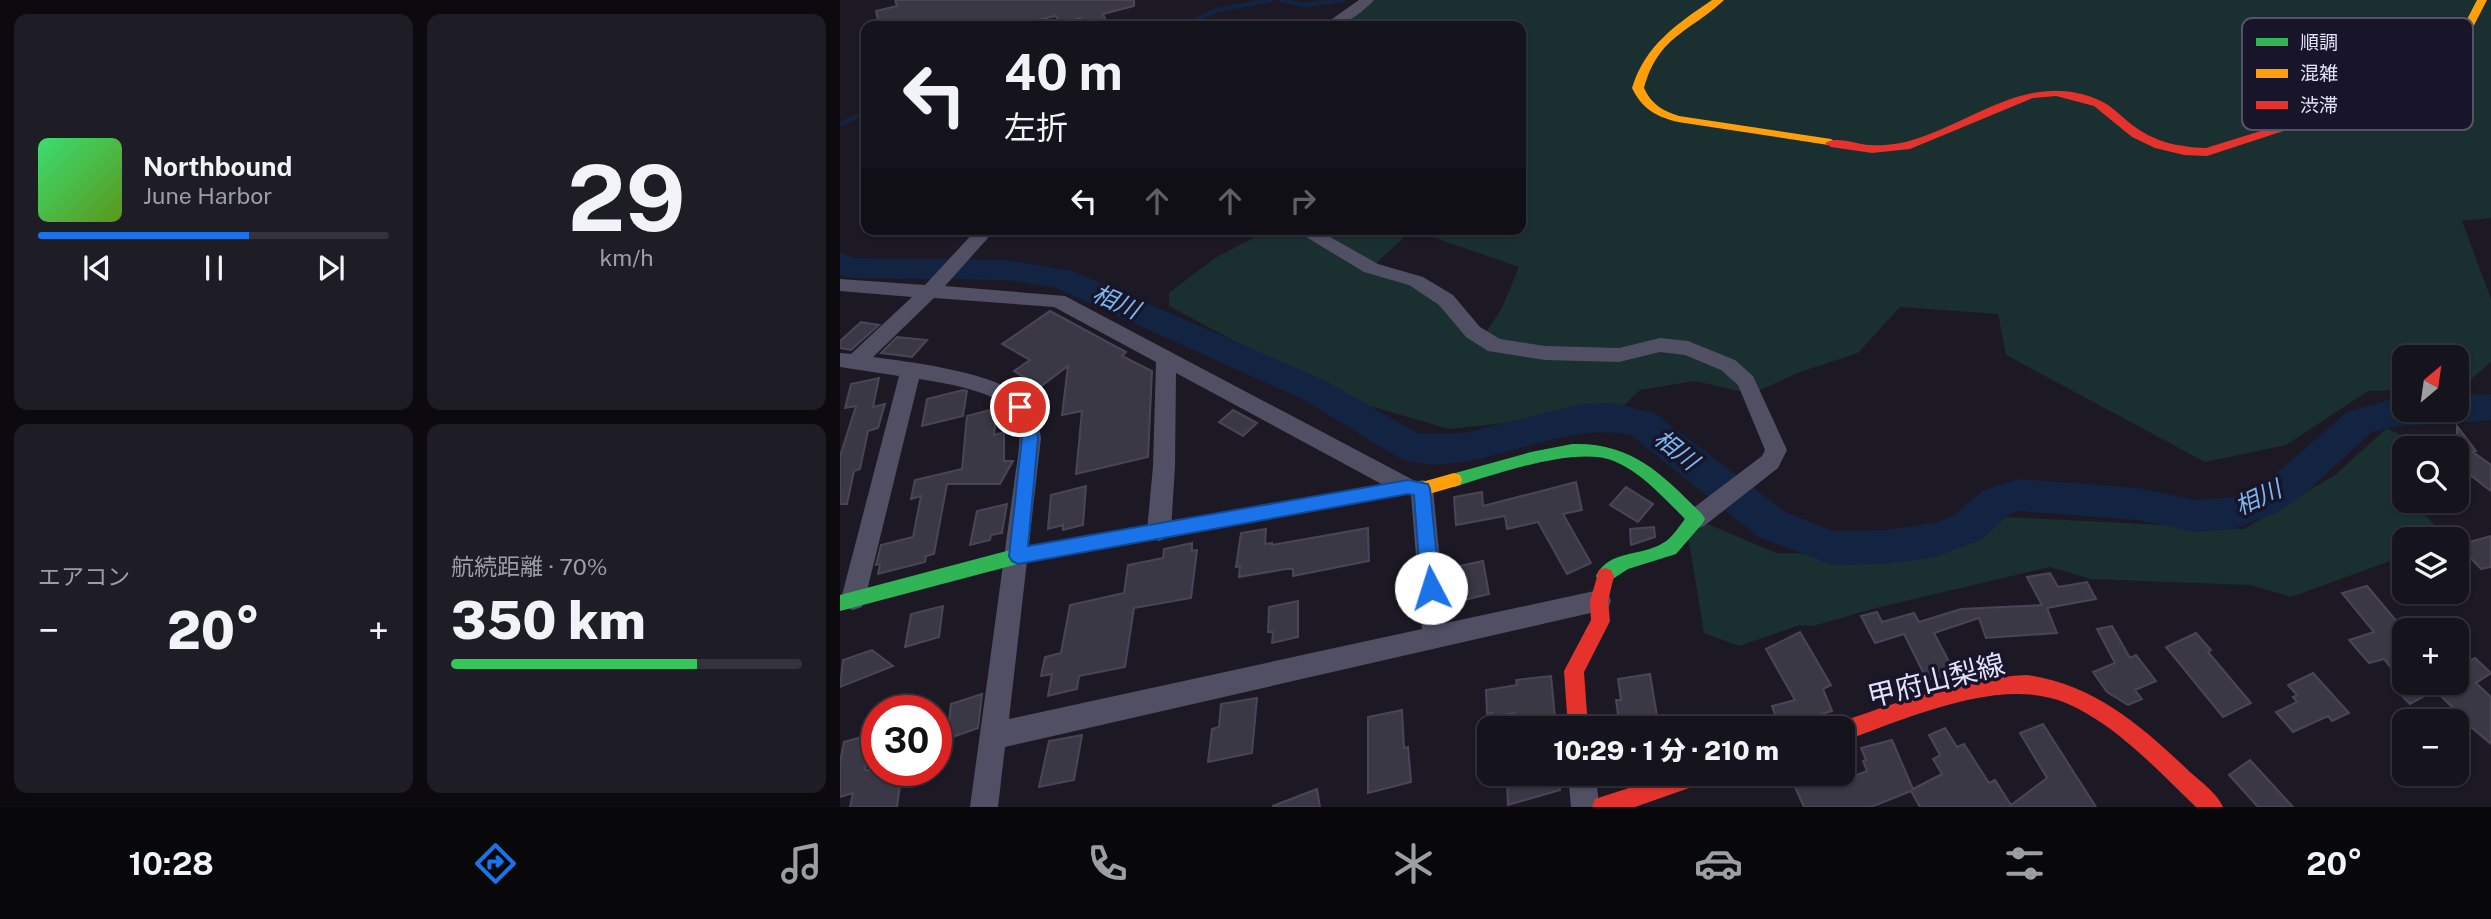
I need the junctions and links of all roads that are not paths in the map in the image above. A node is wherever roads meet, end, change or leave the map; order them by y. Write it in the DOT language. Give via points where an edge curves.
graph roads {
  1 [pos="1367,0"];
  2 [pos="1719,0"];
  3 [pos="2482,0"];
  4 [pos="2473,18"];
  5 [pos="1339,21"];
  6 [pos="2277,130"];
  7 [pos="982,235"];
  8 [pos="1313,235"];
  9 [pos="840,285"];
  10 [pos="935,286"];
  11 [pos="1166,360"];
  12 [pos="847,361"];
  13 [pos="910,372"];
  14 [pos="1415,488"];
  15 [pos="1696,519"];
  16 [pos="1159,531"];
  17 [pos="1018,556"];
  18 [pos="846,601"];
  19 [pos="1599,601"];
  20 [pos="1435,638"];
  21 [pos="1577,716"];
  22 [pos="1855,727"];
  23 [pos="993,736"];
  24 [pos="1583,786"];
  25 [pos="1666,786"];
  26 [pos="984,807"];
  27 [pos="1585,807"];
  28 [pos="1603,807"];
  29 [pos="2212,807"];
  1 -- 5 [label="street"];
  2 -- 6 [label="street" via="1655,48 1638,88 1647,105 1658,113 1872,149 1910,145 2031,95 2056,93 2098,104 2136,134 2159,145 2196,152"];
  3 -- 4 [label="street"];
  7 -- 10 [label="street"];
  8 -- 15 [label="street" via="1371,268 1416,281 1446,300 1473,332 1496,346 1619,355 1660,345 1688,348 1728,365 1746,381 1776,450 1770,462"];
  9 -- 10 [label="street"];
  10 -- 11 [label="street" via="1058,302"];
  10 -- 12 [label="street"];
  11 -- 14 [label="street"];
  11 -- 16 [label="street"];
  12 -- 13 [label="street"];
  13 -- 17 [label="street" via="987,387 1020,407 1030,438"];
  13 -- 18 [label="street"];
  14 -- 15 [label="street" via="1589,450 1625,460 1654,478"];
  14 -- 16 [label="street"];
  14 -- 20 [label="street"];
  15 -- 19 [label="street" via="1668,550 1609,570"];
  16 -- 17 [label="street"];
  17 -- 18 [label="street"];
  17 -- 23 [label="street"];
  19 -- 20 [label="street"];
  19 -- 21 [label="street" via="1601,621 1574,671"];
  20 -- 23 [label="street"];
  22 -- 29 [label="street, 甲府山梨線" via="1978,691 2017,685 2048,687 2086,704"];
  23 -- 26 [label="street"];
  24 -- 27 [label="street"];
  25 -- 28 [label="street"];
}
